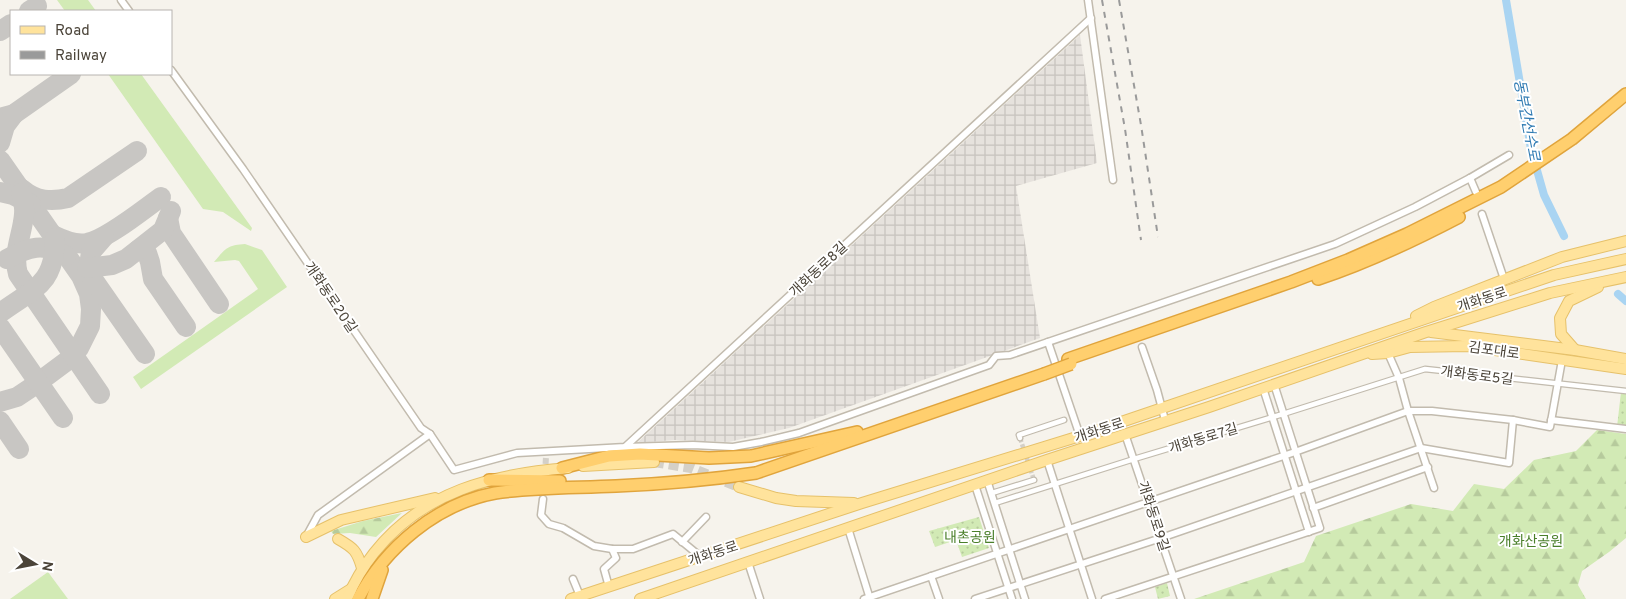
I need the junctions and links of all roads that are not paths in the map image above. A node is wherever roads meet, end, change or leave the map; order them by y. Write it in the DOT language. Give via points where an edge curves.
graph roads {
  1 [pos="1088,0"];
  2 [pos="1091,18"];
  3 [pos="172,71"];
  4 [pos="1626,94"];
  5 [pos="1626,101"];
  6 [pos="1573,142"];
  7 [pos="1509,155"];
  8 [pos="1470,178"];
  9 [pos="1113,180"];
  10 [pos="1476,192"];
  11 [pos="1482,214"];
  12 [pos="1626,241"];
  13 [pos="1626,259"];
  14 [pos="1624,277"];
  15 [pos="1504,279"];
  16 [pos="1385,331"];
  17 [pos="1426,332"];
  18 [pos="1048,342"];
  19 [pos="1142,347"];
  20 [pos="1575,350"];
  21 [pos="1361,354"];
  22 [pos="1388,354"];
  23 [pos="1626,359"];
  24 [pos="1562,360"];
  25 [pos="1626,369"];
  26 [pos="1043,371"];
  27 [pos="1399,378"];
  28 [pos="1274,384"];
  29 [pos="1558,384"];
  30 [pos="1222,388"];
  31 [pos="1263,388"];
  32 [pos="1626,391"];
  33 [pos="1162,408"];
  34 [pos="1209,408"];
  35 [pos="1408,411"];
  36 [pos="1283,414"];
  37 [pos="1273,418"];
  38 [pos="1064,420"];
  39 [pos="1165,420"];
  40 [pos="1513,420"];
  41 [pos="1551,420"];
  42 [pos="1626,429"];
  43 [pos="858,432"];
  44 [pos="430,434"];
  45 [pos="1126,434"];
  46 [pos="1080,436"];
  47 [pos="1020,438"];
  48 [pos="625,447"];
  49 [pos="1421,448"];
  50 [pos="1295,452"];
  51 [pos="1285,456"];
  52 [pos="1134,459"];
  53 [pos="1047,460"];
  54 [pos="654,462"];
  55 [pos="1428,467"];
  56 [pos="562,468"];
  57 [pos="489,480"];
  58 [pos="988,480"];
  59 [pos="1034,480"];
  60 [pos="1054,484"];
  61 [pos="975,485"];
  62 [pos="739,486"];
  63 [pos="1306,487"];
  64 [pos="1434,488"];
  65 [pos="1296,491"];
  66 [pos="992,493"];
  67 [pos="444,496"];
  68 [pos="543,499"];
  69 [pos="1150,502"];
  70 [pos="862,503"];
  71 [pos="995,503"];
  72 [pos="1313,508"];
  73 [pos="706,517"];
  74 [pos="848,528"];
  75 [pos="1069,529"];
  76 [pos="1309,532"];
  77 [pos="306,537"];
  78 [pos="1161,538"];
  79 [pos="338,540"];
  80 [pos="682,542"];
  81 [pos="612,549"];
  82 [pos="1009,550"];
  83 [pos="392,551"];
  84 [pos="998,554"];
  85 [pos="702,557"];
  86 [pos="748,562"];
  87 [pos="1081,564"];
  88 [pos="362,568"];
  89 [pos="931,576"];
  90 [pos="1174,576"];
  91 [pos="573,579"];
  92 [pos="1020,584"];
  93 [pos="609,587"];
  94 [pos="1008,588"];
  95 [pos="349,594"];
  96 [pos="575,598"];
  97 [pos="868,598"];
  98 [pos="335,599"];
  99 [pos="358,599"];
  100 [pos="372,599"];
  101 [pos="640,599"];
  102 [pos="760,599"];
  103 [pos="939,599"];
  104 [pos="975,599"];
  105 [pos="1012,599"];
  106 [pos="1025,599"];
  107 [pos="1092,599"];
  108 [pos="1105,599"];
  109 [pos="1182,599"];
  1 -- 2 [label="street"];
  2 -- 9 [label="street"];
  2 -- 48 [label="street, 개화동로8길"];
  3 -- 44 [label="street, 개화동로20길" via="244,169 421,428"];
  4 -- 6 [label="highway"];
  5 -- 6 [label="highway"];
  6 -- 26 [label="highway, bridge" via="1501,190 1408,243 1351,268"];
  7 -- 8 [label="street"];
  8 -- 10 [label="street"];
  8 -- 18 [label="street" via="1415,208 1335,244"];
  11 -- 15 [label="street"];
  12 -- 15 [label="main road" via="1562,257"];
  13 -- 16 [label="main road, 개화동로" via="1554,275"];
  14 -- 17 [label="main road, 개화동로" via="1550,293"];
  14 -- 20 [label="main road" via="1569,301 1560,318 1561,334"];
  15 -- 16 [label="main road"];
  16 -- 17 [label="main road, 김포대로"];
  16 -- 30 [label="main road, 개화동로"];
  17 -- 20 [label="main road, 김포대로"];
  17 -- 21 [label="main road, 개화동로"];
  18 -- 46 [label="street"];
  18 -- 48 [label="street" via="1010,355 996,356 989,365 799,433 732,447"];
  19 -- 33 [label="street"];
  20 -- 23 [label="main road, 김포대로"];
  21 -- 22 [label="main road, 김포대로"];
  21 -- 28 [label="main road, 개화동로"];
  22 -- 24 [label="main road, 김포대로" via="1410,348 1467,346"];
  22 -- 27 [label="street"];
  24 -- 25 [label="main road, 김포대로"];
  24 -- 29 [label="street"];
  26 -- 43 [label="highway"];
  26 -- 83 [label="highway" via="756,473 661,484 494,493 436,516"];
  27 -- 29 [label="street, 개화동로5길" via="1425,369"];
  27 -- 35 [label="street"];
  27 -- 36 [label="street, 개화동로7길"];
  28 -- 31 [label="main road, 개화동로"];
  28 -- 36 [label="street"];
  29 -- 32 [label="street, 개화동로5길"];
  29 -- 41 [label="street"];
  30 -- 33 [label="main road, 개화동로"];
  30 -- 34 [label="main road" via="1220,396 1205,403"];
  31 -- 34 [label="main road, 개화동로"];
  31 -- 37 [label="street"];
  33 -- 39 [label="street"];
  33 -- 46 [label="main road, 개화동로"];
  34 -- 39 [label="main road, 개화동로"];
  35 -- 40 [label="street"];
  35 -- 49 [label="street"];
  35 -- 50 [label="street"];
  36 -- 37 [label="street, 개화동로7길"];
  36 -- 50 [label="street"];
  37 -- 51 [label="street"];
  37 -- 52 [label="street, 개화동로7길"];
  38 -- 47 [label="street" via="1019,435"];
  39 -- 45 [label="main road, 개화동로"];
  40 -- 41 [label="street" via="1550,428"];
  40 -- 49 [label="street" via="1508,463"];
  41 -- 42 [label="street"];
  43 -- 56 [label="highway" via="751,456 640,454 609,456"];
  43 -- 57 [label="highway" via="756,465 715,473 553,481"];
  44 -- 48 [label="street, 개화동로20길" via="454,470 516,453 546,454"];
  44 -- 77 [label="street" via="318,515"];
  45 -- 52 [label="street, 개화동로9길"];
  45 -- 53 [label="main road, 개화동로"];
  46 -- 70 [label="main road, 개화동로"];
  49 -- 55 [label="street"];
  49 -- 63 [label="street"];
  50 -- 51 [label="street"];
  50 -- 63 [label="street"];
  51 -- 65 [label="street"];
  51 -- 69 [label="street"];
  52 -- 60 [label="street, 개화동로7길"];
  52 -- 69 [label="street, 개화동로9길"];
  53 -- 58 [label="main road, 개화동로"];
  53 -- 60 [label="street"];
  54 -- 56 [label="main road"];
  55 -- 64 [label="street"];
  55 -- 72 [label="street"];
  56 -- 57 [label="main road"];
  57 -- 67 [label="main road"];
  58 -- 61 [label="main road, 개화동로"];
  58 -- 66 [label="street"];
  59 -- 66 [label="street"];
  60 -- 71 [label="street, 개화동로7길"];
  60 -- 75 [label="street"];
  61 -- 74 [label="main road, 개화동로"];
  61 -- 84 [label="street"];
  62 -- 70 [label="main road" via="796,501"];
  63 -- 65 [label="street"];
  63 -- 72 [label="street"];
  65 -- 76 [label="street"];
  65 -- 78 [label="street"];
  66 -- 71 [label="street"];
  67 -- 77 [label="main road" via="341,520"];
  67 -- 88 [label="main road" via="401,524"];
  68 -- 81 [label="street" via="541,515 550,524 594,546"];
  69 -- 75 [label="street"];
  69 -- 78 [label="street, 개화동로9길"];
  70 -- 85 [label="main road, 개화동로"];
  71 -- 82 [label="street"];
  72 -- 76 [label="street" via="1320,528"];
  73 -- 80 [label="street"];
  74 -- 86 [label="main road, 개화동로"];
  74 -- 97 [label="street"];
  75 -- 82 [label="street"];
  75 -- 87 [label="street"];
  76 -- 90 [label="street"];
  78 -- 87 [label="street"];
  78 -- 90 [label="street, 개화동로9길"];
  79 -- 88 [label="main road" via="354,549"];
  80 -- 81 [label="street" via="673,534 633,549"];
  80 -- 85 [label="street"];
  81 -- 93 [label="street" via="616,558 604,569"];
  82 -- 84 [label="street"];
  82 -- 92 [label="street"];
  83 -- 99 [label="highway"];
  83 -- 100 [label="highway"];
  84 -- 89 [label="street"];
  84 -- 94 [label="street"];
  85 -- 93 [label="main road, 개화동로"];
  86 -- 101 [label="main road, 개화동로"];
  86 -- 102 [label="street"];
  87 -- 92 [label="street"];
  87 -- 107 [label="street"];
  88 -- 95 [label="main road"];
  89 -- 97 [label="street"];
  89 -- 103 [label="street"];
  90 -- 108 [label="street"];
  90 -- 109 [label="street, 개화동로9길"];
  91 -- 96 [label="street"];
  92 -- 94 [label="street"];
  92 -- 106 [label="street"];
  93 -- 96 [label="main road, 개화동로"];
  94 -- 104 [label="street"];
  94 -- 105 [label="street"];
  95 -- 98 [label="main road"];
}
